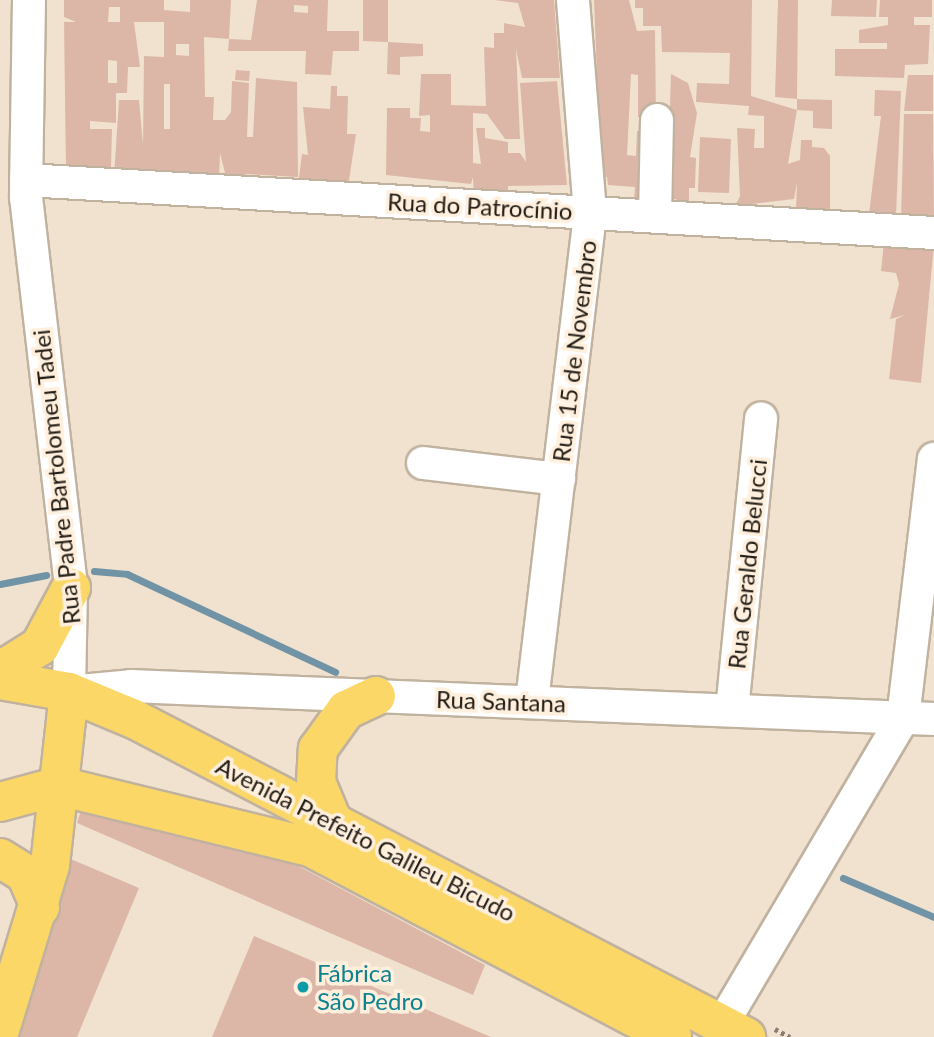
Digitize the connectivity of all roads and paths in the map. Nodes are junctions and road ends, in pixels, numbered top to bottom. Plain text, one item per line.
1 (29, 0) edge
2 (573, 0) edge
3 (14, 69) edge
4 (657, 120) dead end
5 (18, 191) edge
6 (590, 212) junction
7 (654, 216) junction
8 (934, 233) edge
9 (761, 418) dead end
10 (934, 459) edge
11 (423, 463) dead end
12 (559, 479) junction
13 (71, 589) junction
14 (0, 671) edge
15 (0, 680) edge
16 (69, 692) junction
17 (376, 696) junction
18 (532, 701) junction
19 (732, 710) junction
20 (919, 718) edge
21 (59, 786) junction
22 (0, 802) edge
23 (332, 820) junction
24 (0, 858) edge
25 (40, 906) junction
26 (0, 1030) edge
27 (728, 1033) edge
28 (671, 1037) edge

1 - 3 street, Rua Padre Bartolomeu Tadei
2 - 6 street, Rua 15 de Novembro
3 - 5 street, Rua Padre Bartolomeu Tadei
4 - 7 street
5 - 6 street, Rua do Patrocínio
5 - 13 street, Rua Padre Bartolomeu Tadei
6 - 7 street, Rua do Patrocínio
6 - 12 street, Rua 15 de Novembro
7 - 8 street, Rua do Patrocínio
9 - 19 street, Rua Geraldo Belucci
10 - 20 street
11 - 12 street
12 - 18 street, Rua 15 de Novembro
13 - 14 main road
13 - 16 street, Rua Padre Bartolomeu Tadei
15 - 16 main road, Avenida Prefeito Galileu Bicudo
16 - 17 street, Rua Santana
16 - 21 main road, Rua Padre Bartolomeu Tadei
16 - 23 main road, Avenida Prefeito Galileu Bicudo
17 - 18 street, Rua Santana
17 - 23 main road
18 - 19 street, Rua Santana
19 - 20 street, Rua Santana
20 - 27 street
21 - 22 main road, Avenida Prefeito Galileu Bicudo
21 - 25 main road, Rua Padre Bartolomeu Tadei
21 - 28 main road, Avenida Prefeito Galileu Bicudo
23 - 27 main road, Avenida Prefeito Galileu Bicudo
24 - 25 main road
25 - 26 main road, Rua Padre Bartolomeu Tadei

